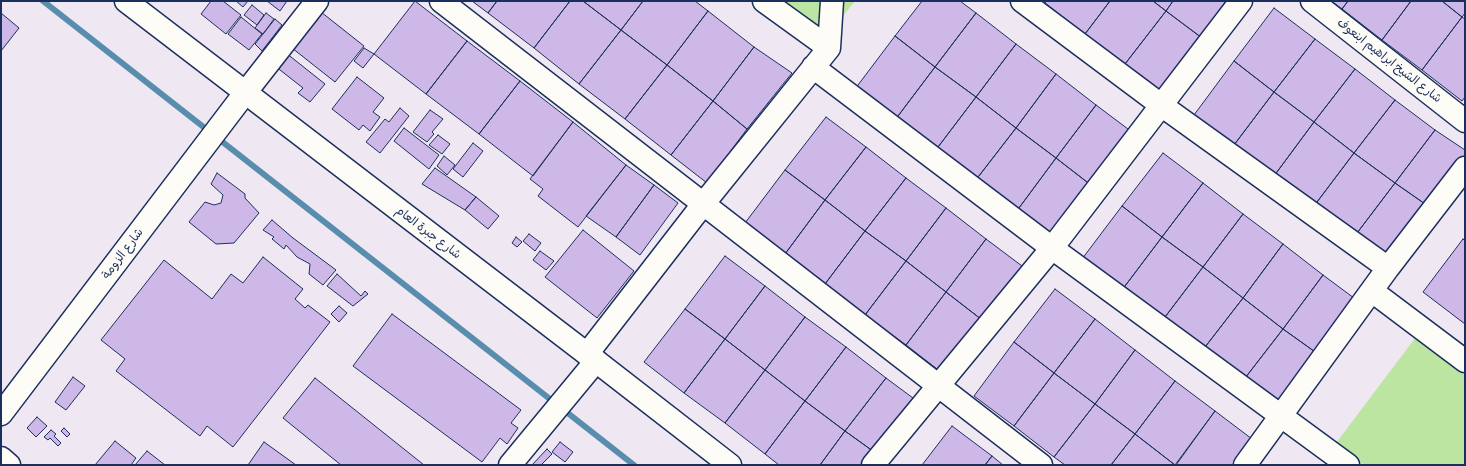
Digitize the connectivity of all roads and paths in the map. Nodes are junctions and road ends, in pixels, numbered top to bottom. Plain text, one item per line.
1 (126, 1) edge
2 (317, 1) edge
3 (441, 1) edge
4 (764, 1) edge
5 (832, 1) edge
6 (1022, 1) edge
7 (1241, 1) edge
8 (1312, 1) edge
9 (829, 48) junction
10 (813, 67) junction
11 (244, 93) junction
12 (1161, 105) junction
13 (1465, 121) edge
14 (1465, 168) edge
15 (704, 203) junction
16 (1052, 248) junction
17 (1388, 268) junction
18 (1372, 291) junction
19 (591, 357) junction
20 (1465, 361) edge
21 (938, 386) junction
22 (1, 414) edge
23 (1281, 416) junction
24 (1, 458) edge
25 (9, 465) edge
26 (510, 465) edge
27 (730, 465) edge
28 (873, 465) edge
29 (1041, 465) edge
30 (1244, 465) edge
31 (1348, 465) edge

1 - 11 street, شارع جبرة العام
2 - 11 street, شارع الزومة
3 - 15 street
4 - 9 street
5 - 9 street
6 - 12 street
7 - 12 street
8 - 13 street, شارع الشيخ ابراهيم ابنعوف
9 - 10 street
10 - 15 street
10 - 16 street
11 - 19 street, شارع جبرة العام
11 - 22 street, شارع الزومة
12 - 16 street
12 - 17 street
14 - 17 street
15 - 19 street
15 - 21 street
16 - 21 street
16 - 23 street
17 - 18 street
18 - 20 street
18 - 23 street
19 - 26 street
19 - 27 street, شارع جبرة العام
21 - 28 street
21 - 29 street
23 - 30 street
23 - 31 street
24 - 25 street

